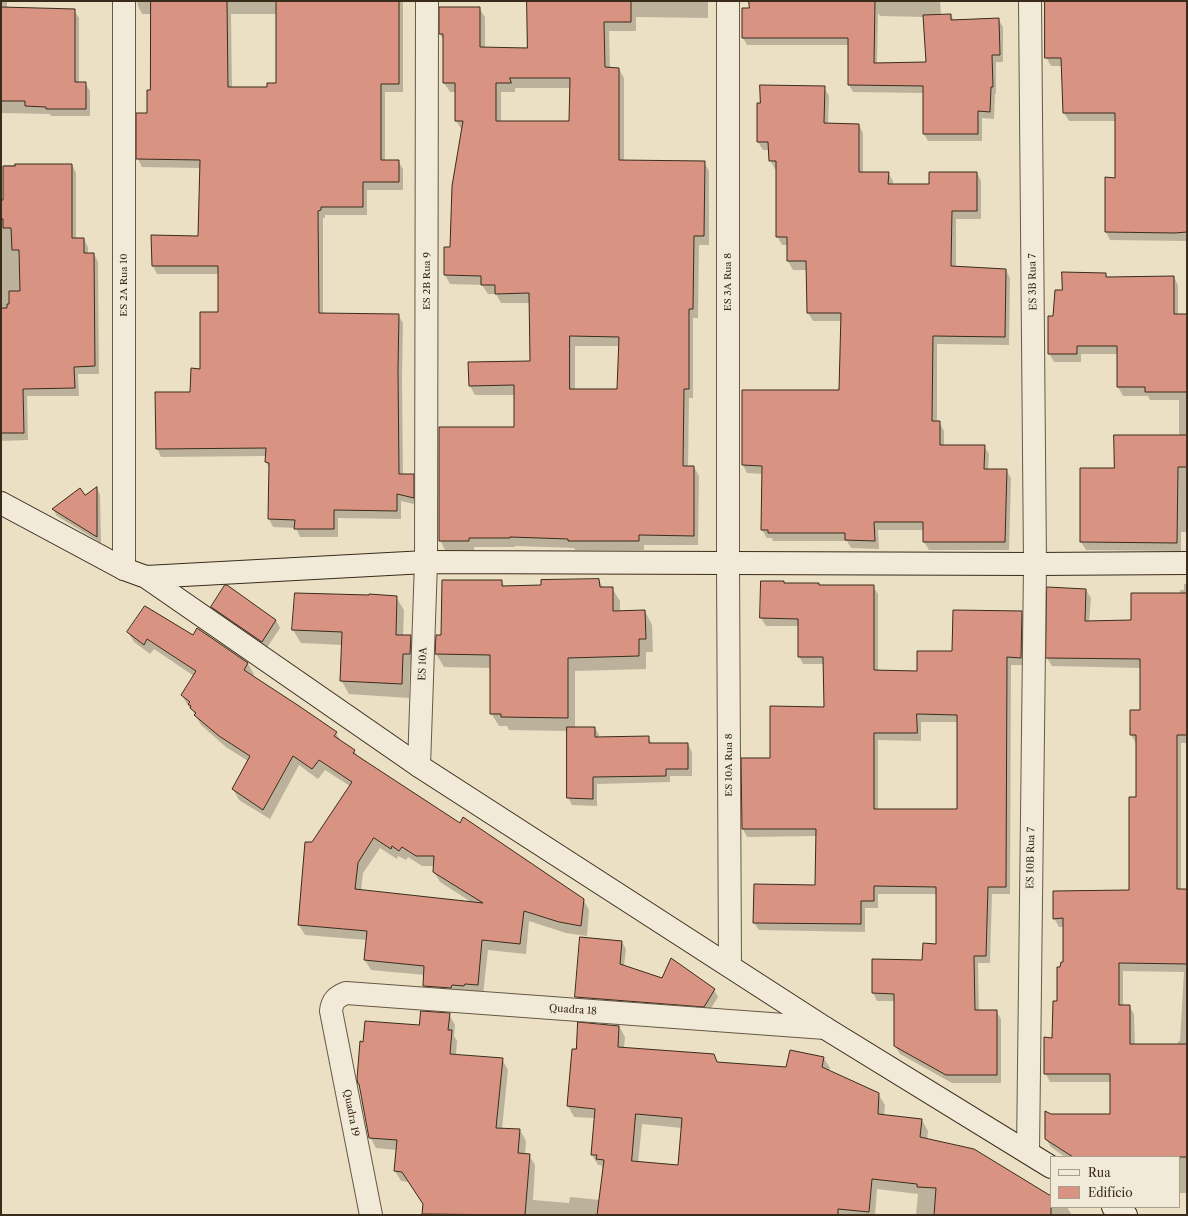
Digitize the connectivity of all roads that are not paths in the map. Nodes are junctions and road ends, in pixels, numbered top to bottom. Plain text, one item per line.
1 (124, 1) edge
2 (427, 1) edge
3 (728, 1) edge
4 (1030, 1) edge
5 (1, 503) edge
6 (426, 562) junction
7 (728, 563) junction
8 (1187, 563) edge
9 (1035, 564) junction
10 (124, 569) junction
11 (146, 577) junction
12 (419, 766) junction
13 (730, 966) junction
14 (331, 1011) joint
15 (825, 1028) junction
16 (1028, 1152) junction
17 (1050, 1166) edge
18 (1115, 1208) edge
19 (371, 1215) edge
20 (1126, 1215) edge

1 - 10 street, ES 2A Rua 10
2 - 6 street, ES 2B Rua 9
3 - 7 street, ES 3A Rua 8
4 - 9 street, ES 3B Rua 7
5 - 10 street
6 - 7 street
6 - 11 street
6 - 12 street, ES 10A
7 - 9 street
7 - 13 street, ES 10A Rua 8
8 - 9 street
9 - 16 street, ES 10B Rua 7
10 - 11 street
11 - 12 street
12 - 13 street
13 - 15 street
14 - 15 street, Quadra 18
14 - 19 street, Quadra 19
15 - 16 street
16 - 17 street
18 - 20 street

